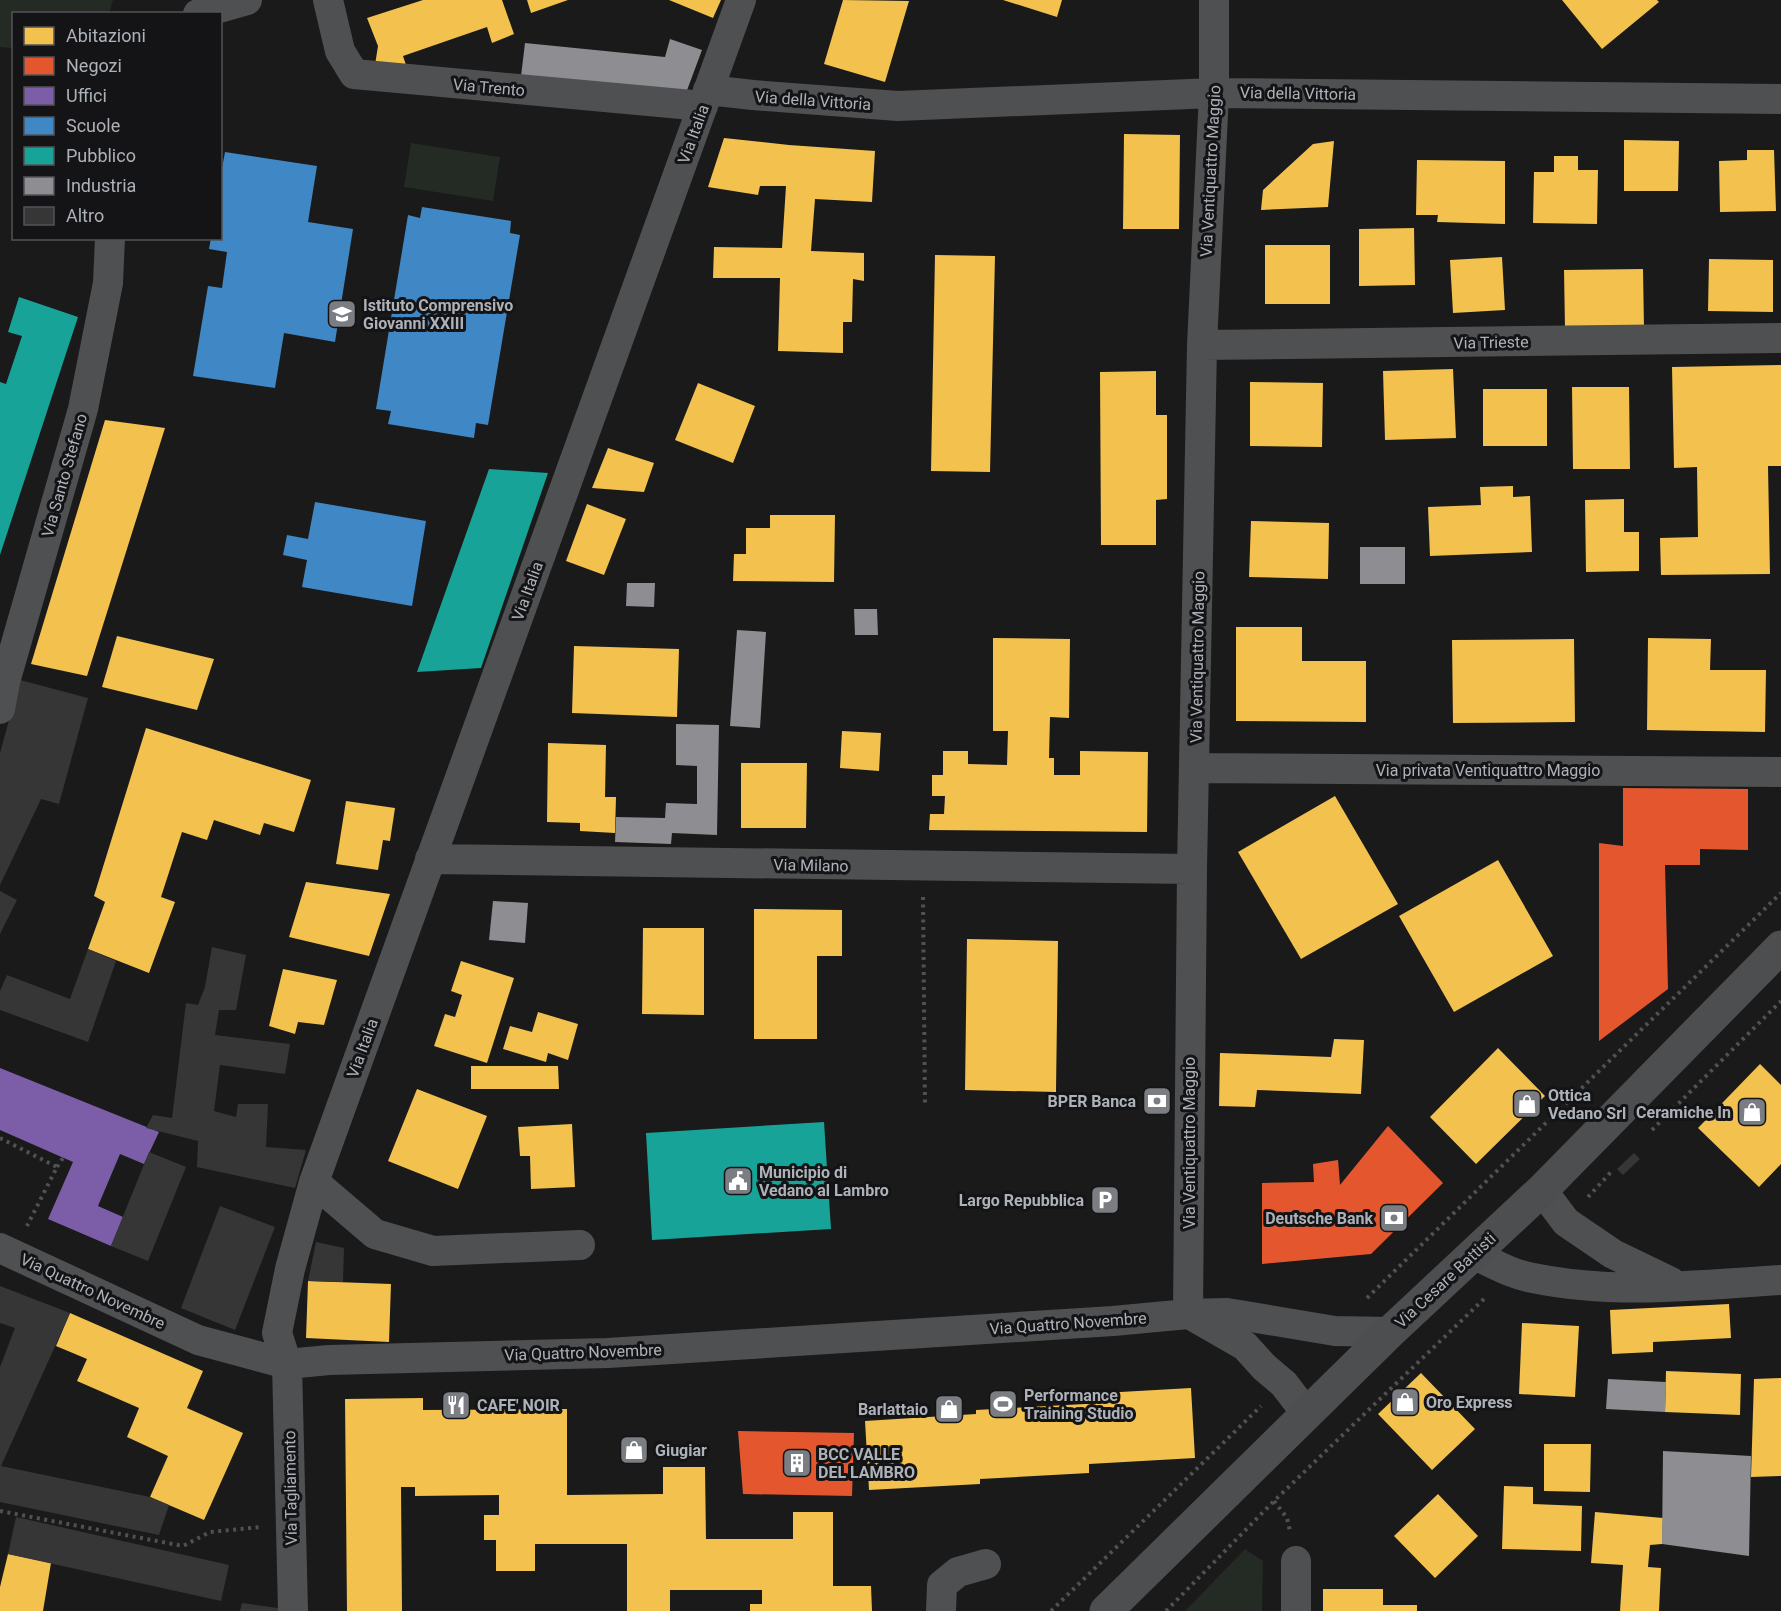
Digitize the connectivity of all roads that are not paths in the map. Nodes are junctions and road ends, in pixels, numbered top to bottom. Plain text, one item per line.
1 (247, 0) edge
2 (328, 0) edge
3 (741, 0) edge
4 (1214, 0) edge
5 (208, 11) edge
6 (1214, 93) junction
7 (706, 98) junction
8 (1781, 99) edge
9 (110, 240) edge
10 (1781, 339) edge
11 (1202, 345) junction
12 (0, 709) edge
13 (1195, 768) junction
14 (1781, 772) edge
15 (430, 859) junction
16 (1192, 869) junction
17 (1781, 947) edge
18 (314, 1182) junction
19 (1542, 1190) junction
20 (580, 1245) dead end
21 (6, 1251) edge
22 (1473, 1254) junction
23 (1781, 1280) edge
24 (1680, 1286) junction
25 (1188, 1314) junction
26 (1390, 1332) junction
27 (287, 1364) junction
28 (1306, 1414) junction
29 (1296, 1561) dead end
30 (986, 1564) dead end
31 (293, 1611) edge
32 (941, 1611) edge
33 (1106, 1611) edge
34 (1296, 1611) edge

1 - 5 street
2 - 7 street, Via Trento
3 - 7 street, Via Italia
4 - 6 street, Via Ventiquattro Maggio
6 - 7 street, Via della Vittoria
6 - 8 street, Via della Vittoria
6 - 11 street, Via Ventiquattro Maggio
7 - 15 street, Via Italia
9 - 12 street, Via Santo Stefano
10 - 11 street, Via Trieste
11 - 13 street, Via Ventiquattro Maggio
13 - 14 street, Via privata Ventiquattro Maggio
13 - 16 street, Via Ventiquattro Maggio
15 - 16 street, Via Milano
15 - 18 street, Via Italia
16 - 25 street, Via Ventiquattro Maggio
17 - 19 main road, Via Cesare Battisti
18 - 20 street
18 - 27 street, Via Italia
19 - 22 main road, Via Cesare Battisti
19 - 24 street
21 - 27 street, Via Quattro Novembre
22 - 24 street
22 - 26 main road, Via Cesare Battisti
23 - 24 street
25 - 26 street, Via Quattro Novembre
25 - 27 street, Via Quattro Novembre
25 - 28 street
26 - 28 main road, Via Cesare Battisti
27 - 31 street, Via Tagliamento
28 - 33 main road, Via Cesare Battisti
29 - 34 street
30 - 32 street

